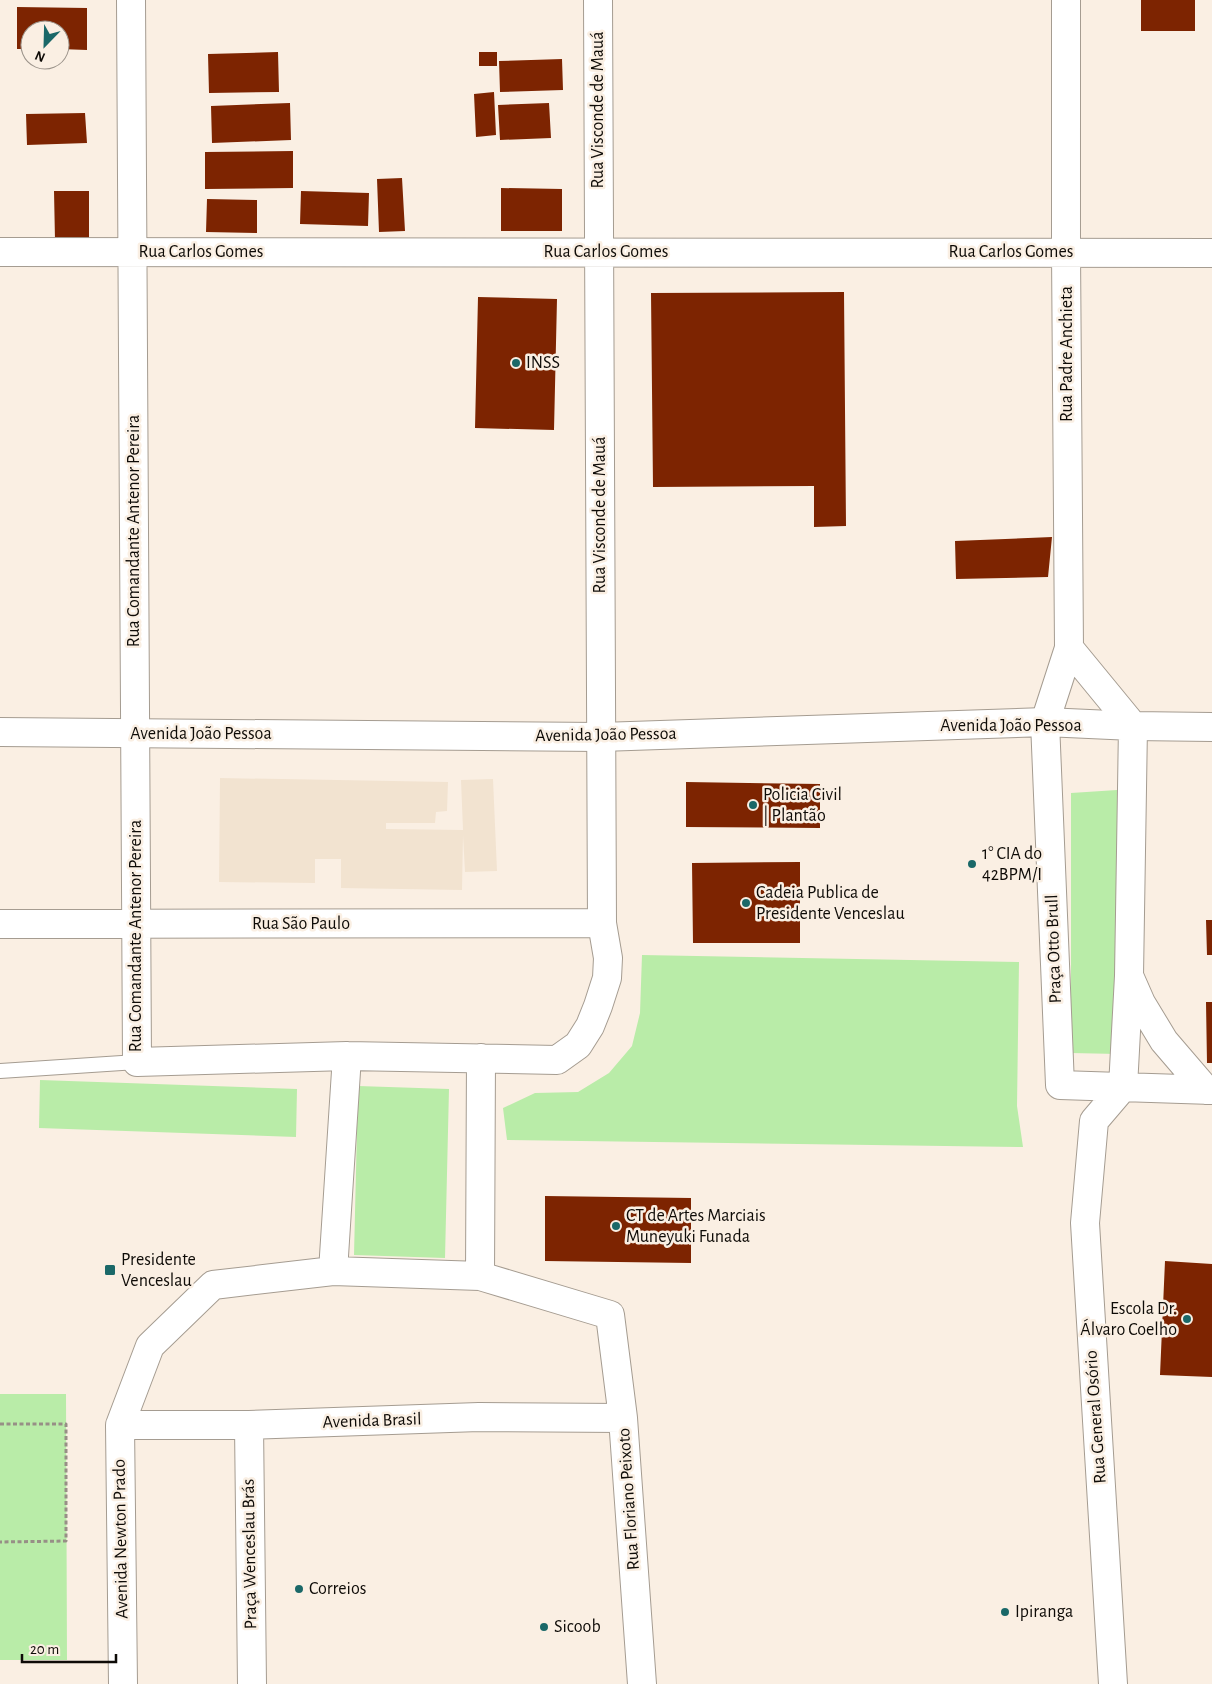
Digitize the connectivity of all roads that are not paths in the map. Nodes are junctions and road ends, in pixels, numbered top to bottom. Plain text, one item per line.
1 (130, 0) edge
2 (598, 0) edge
3 (1066, 0) edge
4 (0, 252) edge
5 (132, 252) junction
6 (598, 252) junction
7 (1066, 252) junction
8 (1212, 252) edge
9 (1069, 648) junction
10 (1045, 722) junction
11 (1133, 726) junction
12 (1212, 727) edge
13 (0, 732) edge
14 (135, 733) junction
15 (601, 737) junction
16 (602, 923) junction
17 (0, 924) edge
18 (136, 924) junction
19 (1129, 976) junction
20 (347, 1056) junction
21 (481, 1058) junction
22 (137, 1062) junction
23 (0, 1071) edge
24 (1060, 1085) junction
25 (1123, 1087) junction
26 (1209, 1090) edge
27 (1094, 1121) junction
28 (333, 1271) junction
29 (480, 1276) junction
30 (623, 1418) junction
31 (120, 1425) junction
32 (249, 1425) junction
33 (122, 1684) edge
34 (252, 1684) edge
35 (642, 1684) edge
36 (1113, 1684) edge

1 - 5 street, Rua Comandante Antenor Pereira
2 - 6 street, Rua Visconde de Mauá
3 - 7 street, Rua Padre Anchieta
4 - 5 street, Rua Carlos Gomes
5 - 6 street, Rua Carlos Gomes
5 - 14 street, Rua Comandante Antenor Pereira
6 - 7 street, Rua Carlos Gomes
6 - 15 street, Rua Visconde de Mauá
7 - 8 street, Rua Carlos Gomes
7 - 9 street, Rua Padre Anchieta
9 - 10 street, Rua Padre Anchieta
9 - 11 street
10 - 11 street, Avenida João Pessoa
10 - 15 street, Avenida João Pessoa
10 - 24 street, Praça Otto Brull
11 - 12 street, Avenida João Pessoa
11 - 19 street
13 - 14 street, Avenida João Pessoa
14 - 15 street, Avenida João Pessoa
14 - 18 street, Rua Comandante Antenor Pereira
15 - 16 street, Rua Visconde de Mauá
16 - 18 street, Rua São Paulo
16 - 21 street, Rua Visconde de Mauá
17 - 18 street, Rua São Paulo
18 - 22 street, Rua Comandante Antenor Pereira
19 - 25 street
19 - 26 street
20 - 21 street, Rua Visconde de Mauá
20 - 22 street, Rua Visconde de Mauá
20 - 28 street
21 - 29 street
22 - 23 lane
24 - 25 street
24 - 27 street
25 - 26 street
25 - 27 street
27 - 36 street, Rua General Osório
28 - 29 street
28 - 31 street
29 - 30 street, Rua Floriano Peixoto
30 - 32 street, Avenida Brasil
30 - 35 street, Rua Floriano Peixoto
31 - 32 street, Avenida Brasil
31 - 33 street, Avenida Newton Prado
32 - 34 street, Praça Wenceslau Brás

